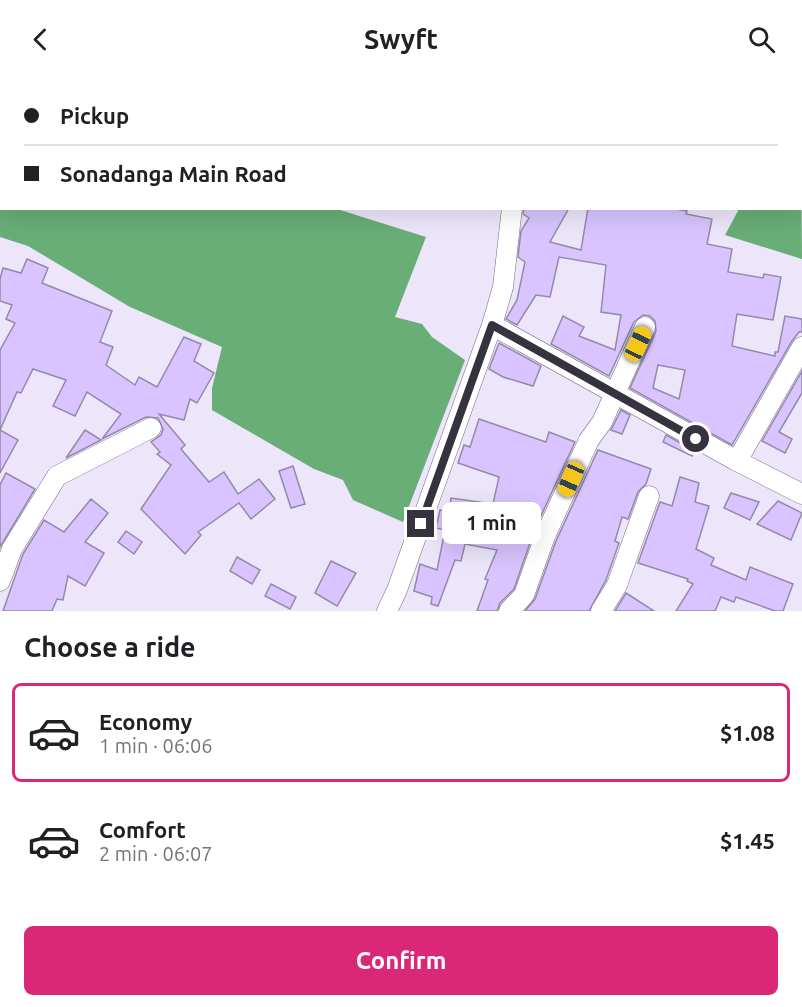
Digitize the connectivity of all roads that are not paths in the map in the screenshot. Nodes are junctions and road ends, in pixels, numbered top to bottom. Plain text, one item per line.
1 (512, 210) edge
2 (492, 325) junction
3 (645, 327) dead end
4 (802, 347) edge
5 (614, 393) junction
6 (150, 428) dead end
7 (737, 461) junction
8 (802, 494) edge
9 (649, 496) dead end
10 (0, 581) edge
11 (387, 611) edge
12 (509, 611) edge
13 (601, 611) edge

1 - 2 street
2 - 5 street
2 - 11 street
3 - 5 street
4 - 7 street
5 - 7 street
5 - 12 street
6 - 10 street
7 - 8 street
9 - 13 street

